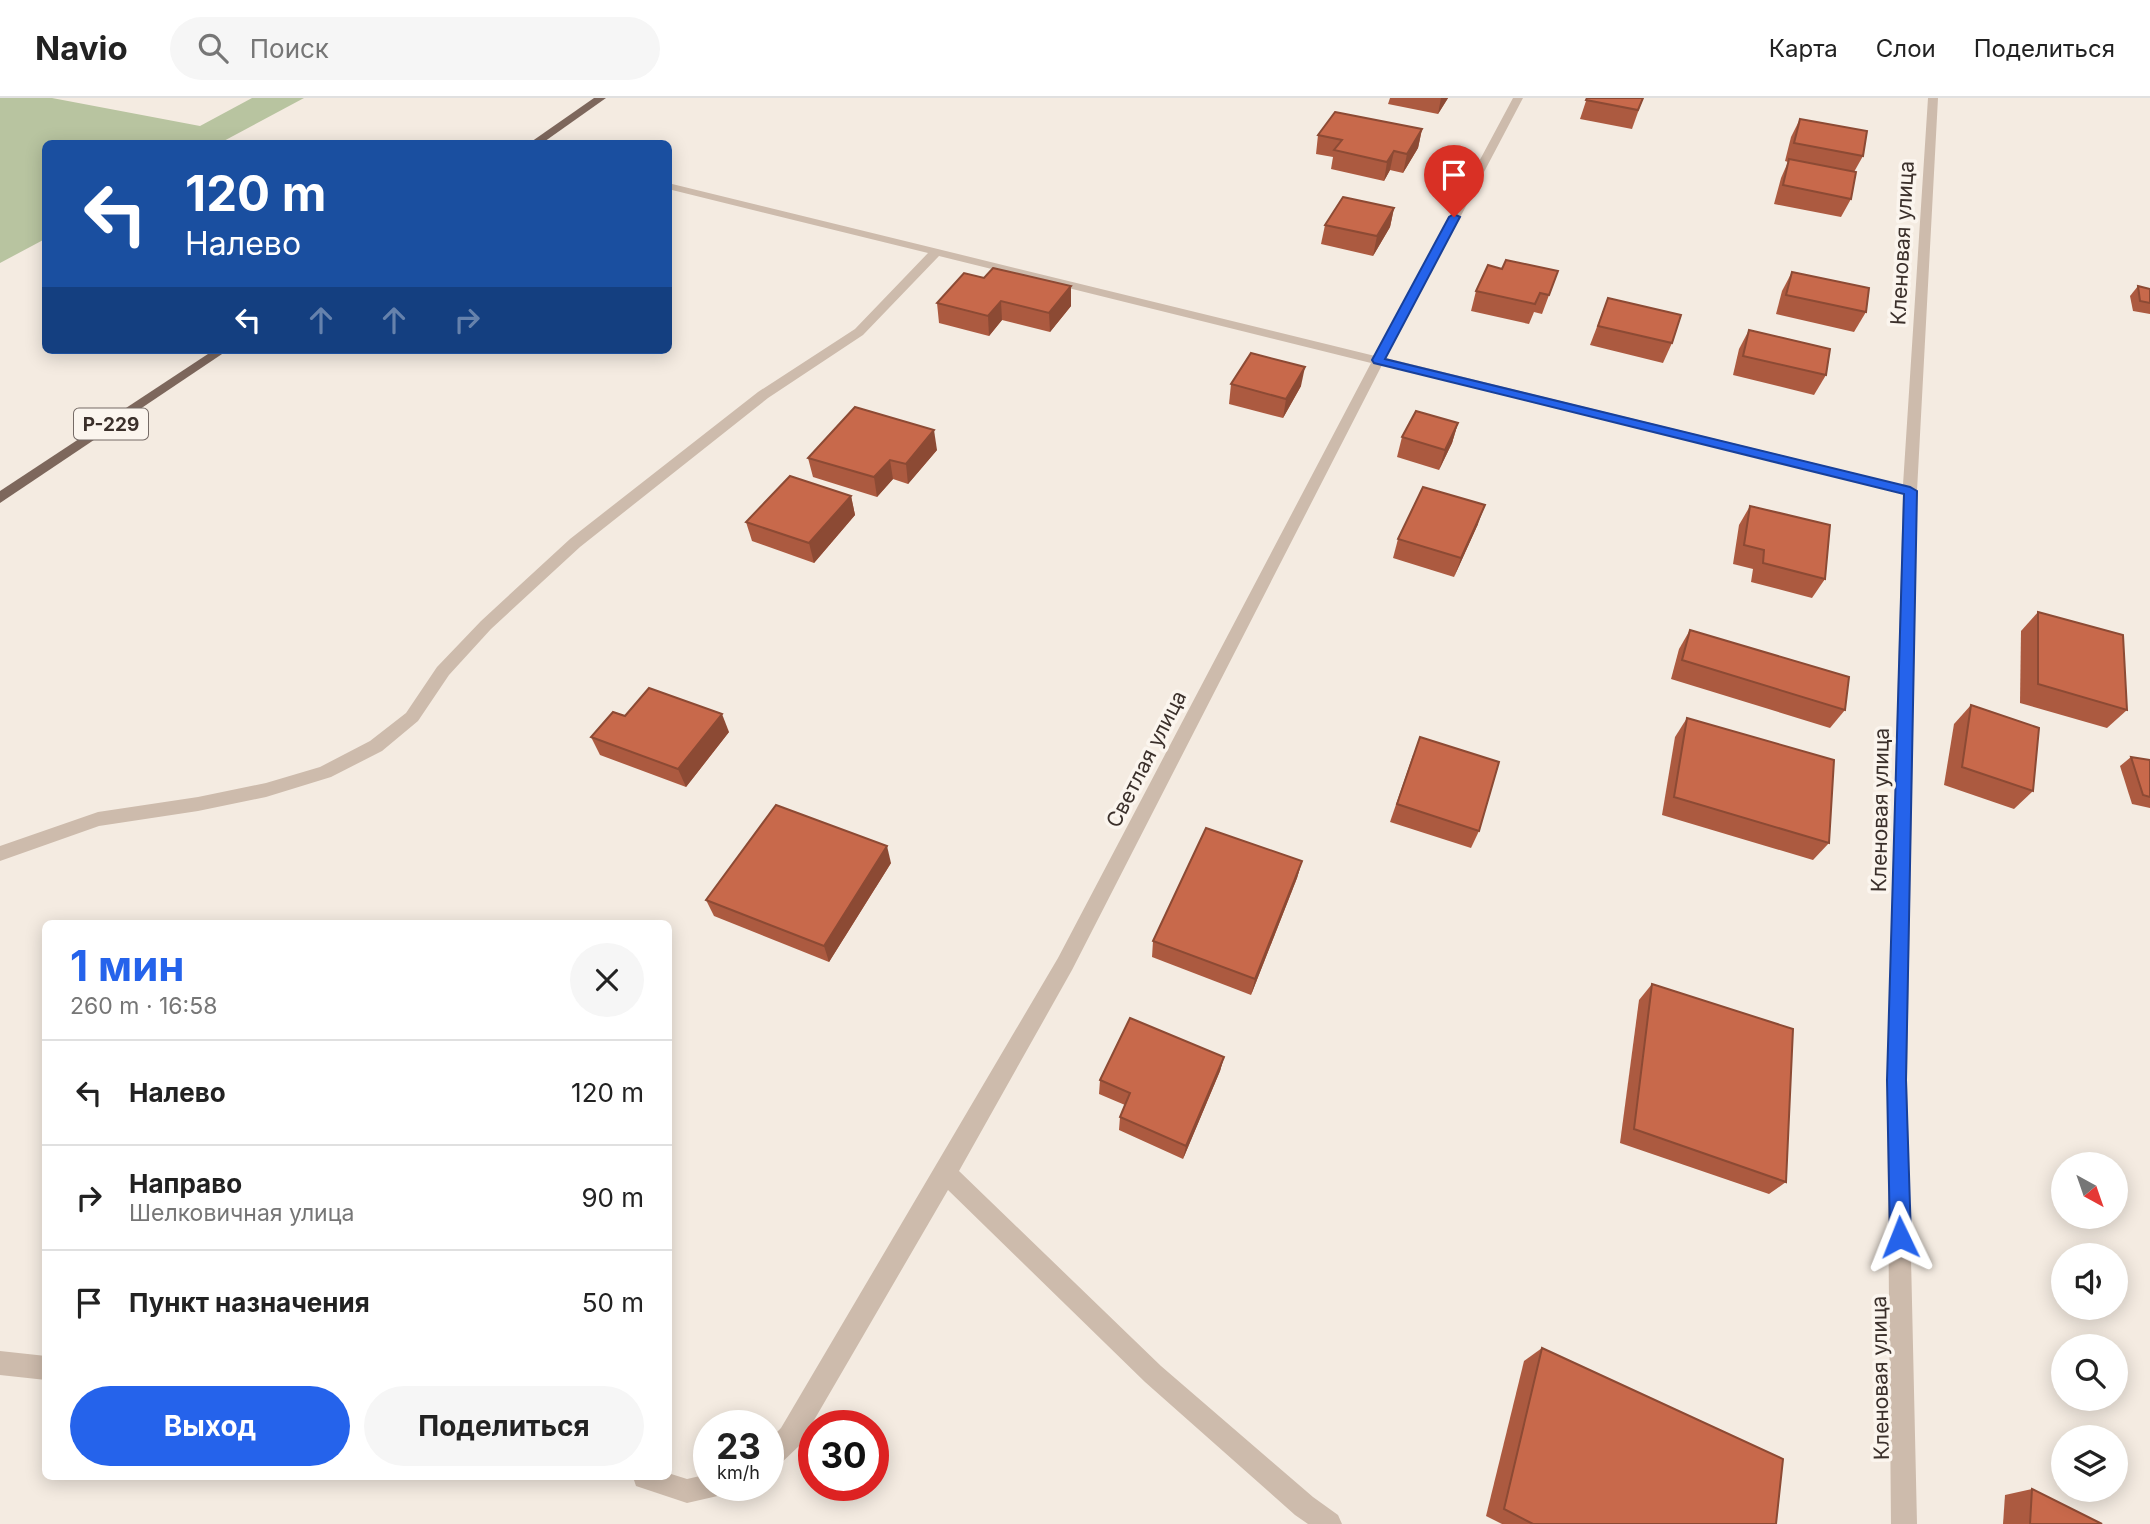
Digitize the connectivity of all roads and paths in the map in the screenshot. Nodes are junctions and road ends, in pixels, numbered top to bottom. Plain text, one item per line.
1 (601, 98) edge
2 (1518, 98) edge
3 (1933, 98) edge
4 (539, 140) edge
5 (672, 187) edge
6 (936, 252) junction
7 (216, 354) edge
8 (1378, 360) junction
9 (1910, 491) junction
10 (0, 498) edge
11 (0, 854) edge
12 (946, 1173) junction
13 (0, 1363) edge
14 (42, 1368) edge
15 (784, 1443) edge
16 (654, 1480) edge
17 (693, 1490) edge
18 (1329, 1524) edge
19 (1904, 1524) edge

1 - 4 main road
2 - 8 street, Светлая улица
3 - 9 street, Кленовая улица
5 - 6 street
6 - 8 street
6 - 11 street
7 - 10 main road, Р-229
8 - 9 street
8 - 12 street, Светлая улица
9 - 19 street, Кленовая улица
12 - 15 street, Светлая улица
12 - 18 street
13 - 14 street
16 - 17 street

